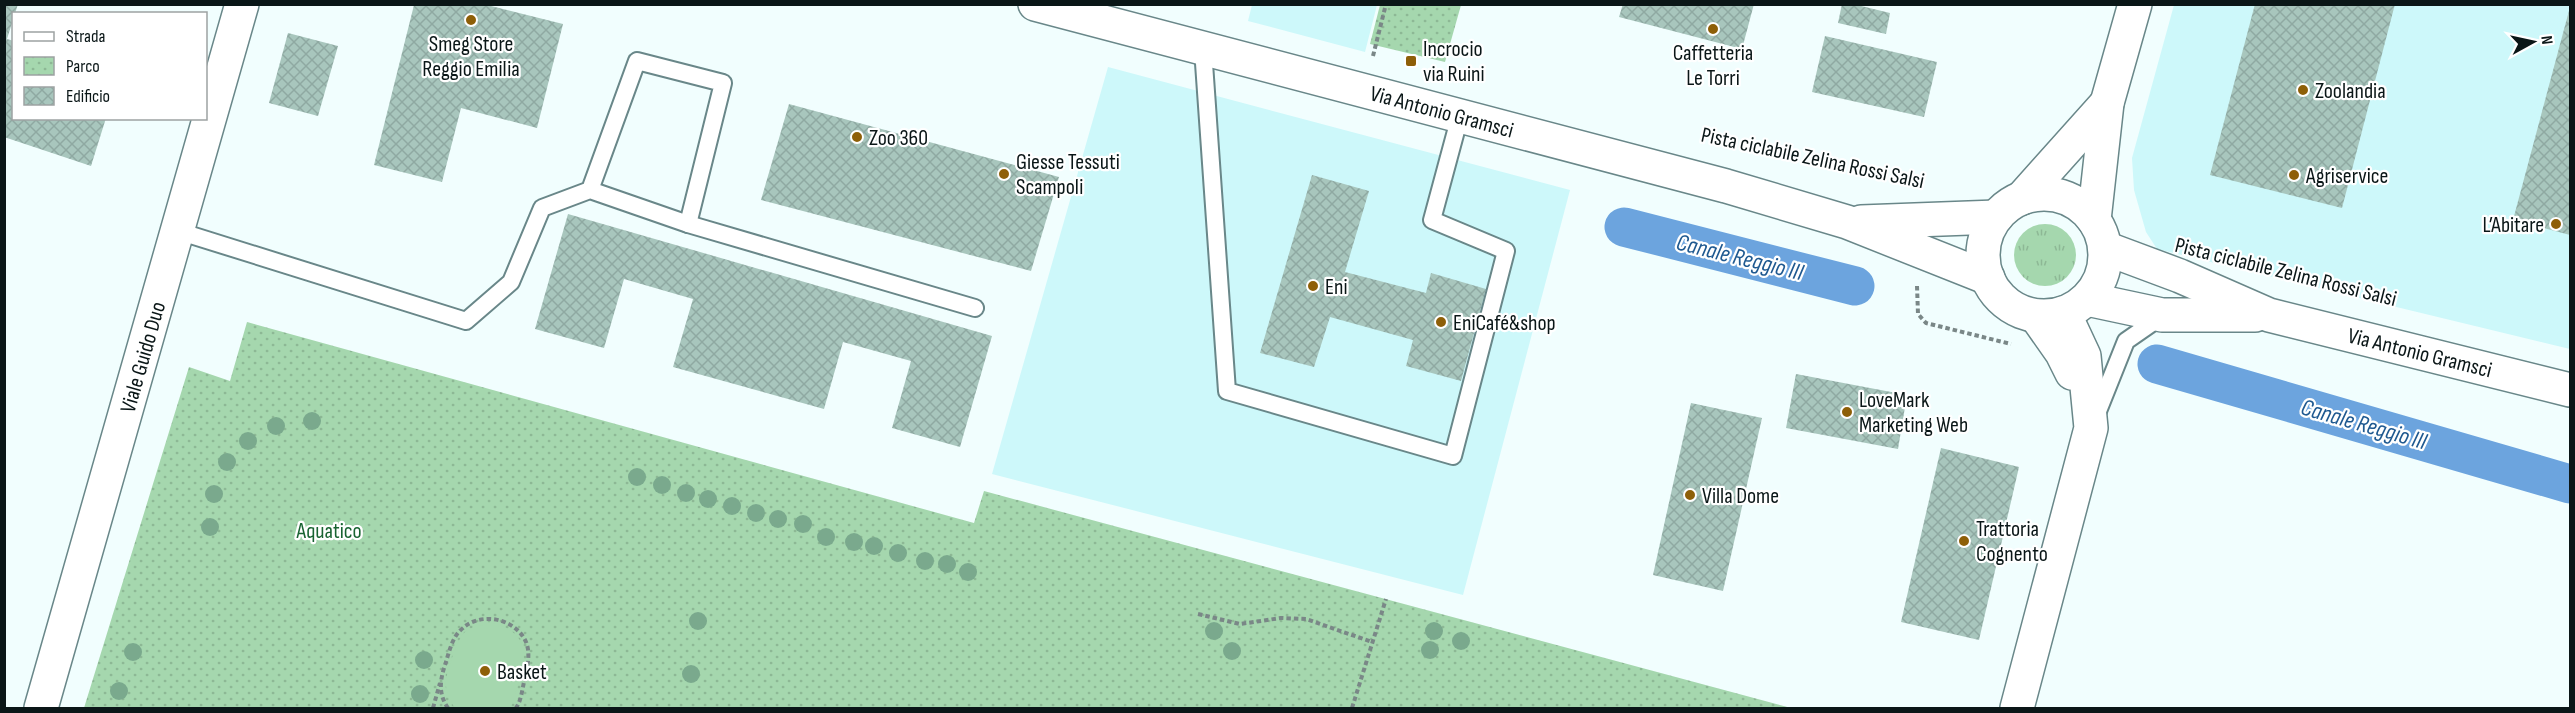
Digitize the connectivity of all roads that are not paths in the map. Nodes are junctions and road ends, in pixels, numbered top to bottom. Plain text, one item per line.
1 (242, 4) edge
2 (1035, 4) edge
3 (2135, 4) edge
4 (1203, 49) junction
5 (2107, 103) junction
6 (1460, 116) junction
7 (590, 190) junction
8 (2022, 198) junction
9 (1996, 217) junction
10 (1847, 222) junction
11 (688, 224) junction
12 (178, 231) junction
13 (2100, 234) junction
14 (1988, 278) junction
15 (975, 308) dead end
16 (2062, 309) junction
17 (2162, 315) junction
18 (2269, 315) junction
19 (2571, 390) edge
20 (2091, 428) junction
21 (41, 708) edge
22 (2017, 708) edge

1 - 12 street, Viale Guido Duo
2 - 4 street, Via Antonio Gramsci
3 - 5 street
4 - 6 street, Via Antonio Gramsci
4 - 6 lane
5 - 8 street
5 - 13 street
6 - 10 street, Via Antonio Gramsci
7 - 11 lane
7 - 11 lane
7 - 12 lane
8 - 9 street, Via Antonio Gramsci
8 - 13 street, Via Antonio Gramsci
9 - 10 street, Via Antonio Gramsci
9 - 14 street, Via Antonio Gramsci
10 - 14 street, Via Antonio Gramsci
11 - 15 lane
12 - 21 street, Viale Guido Duo
13 - 16 street
13 - 18 street, Via Antonio Gramsci
14 - 16 street, Via Antonio Gramsci
16 - 17 street, Via Antonio Gramsci
16 - 20 street
17 - 18 street, Via Antonio Gramsci
17 - 20 lane
18 - 19 street, Via Antonio Gramsci
20 - 22 street

